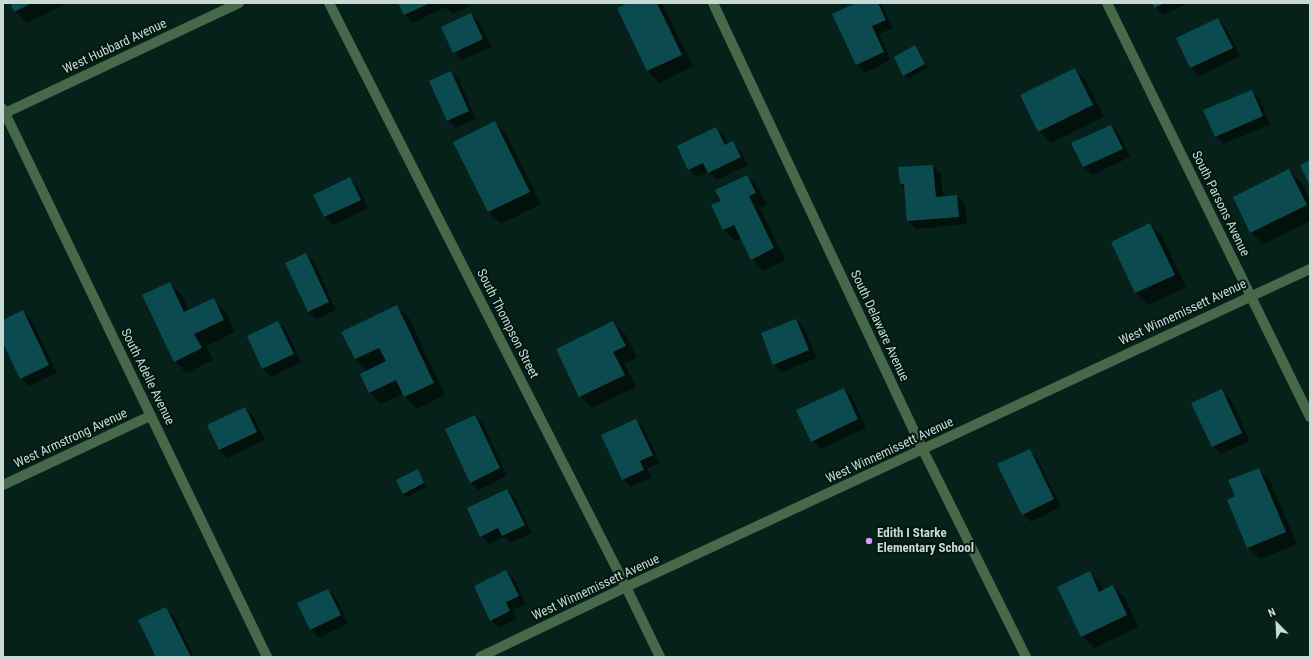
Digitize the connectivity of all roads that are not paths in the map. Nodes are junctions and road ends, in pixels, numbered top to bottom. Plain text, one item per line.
1 (239, 3) edge
2 (329, 3) edge
3 (713, 3) edge
4 (1107, 3) edge
5 (4, 112) edge
6 (1310, 269) edge
7 (1251, 295) junction
8 (150, 416) junction
9 (1310, 417) edge
10 (923, 450) junction
11 (3, 485) edge
12 (626, 587) junction
13 (267, 657) edge
14 (480, 657) edge
15 (660, 657) edge
16 (1026, 657) edge

1 - 5 street, West Hubbard Avenue
2 - 12 street, South Thompson Street
3 - 10 street, South Delaware Avenue
4 - 7 street, South Parsons Avenue
5 - 8 street, South Adelle Avenue
6 - 7 street, West Winnemissett Avenue
7 - 9 street, South Parsons Avenue
7 - 10 street, West Winnemissett Avenue
8 - 11 street, West Armstrong Avenue
8 - 13 street, South Adelle Avenue
10 - 12 street, West Winnemissett Avenue
10 - 16 street, South Delaware Avenue
12 - 14 street, West Winnemissett Avenue
12 - 15 street, South Thompson Street

